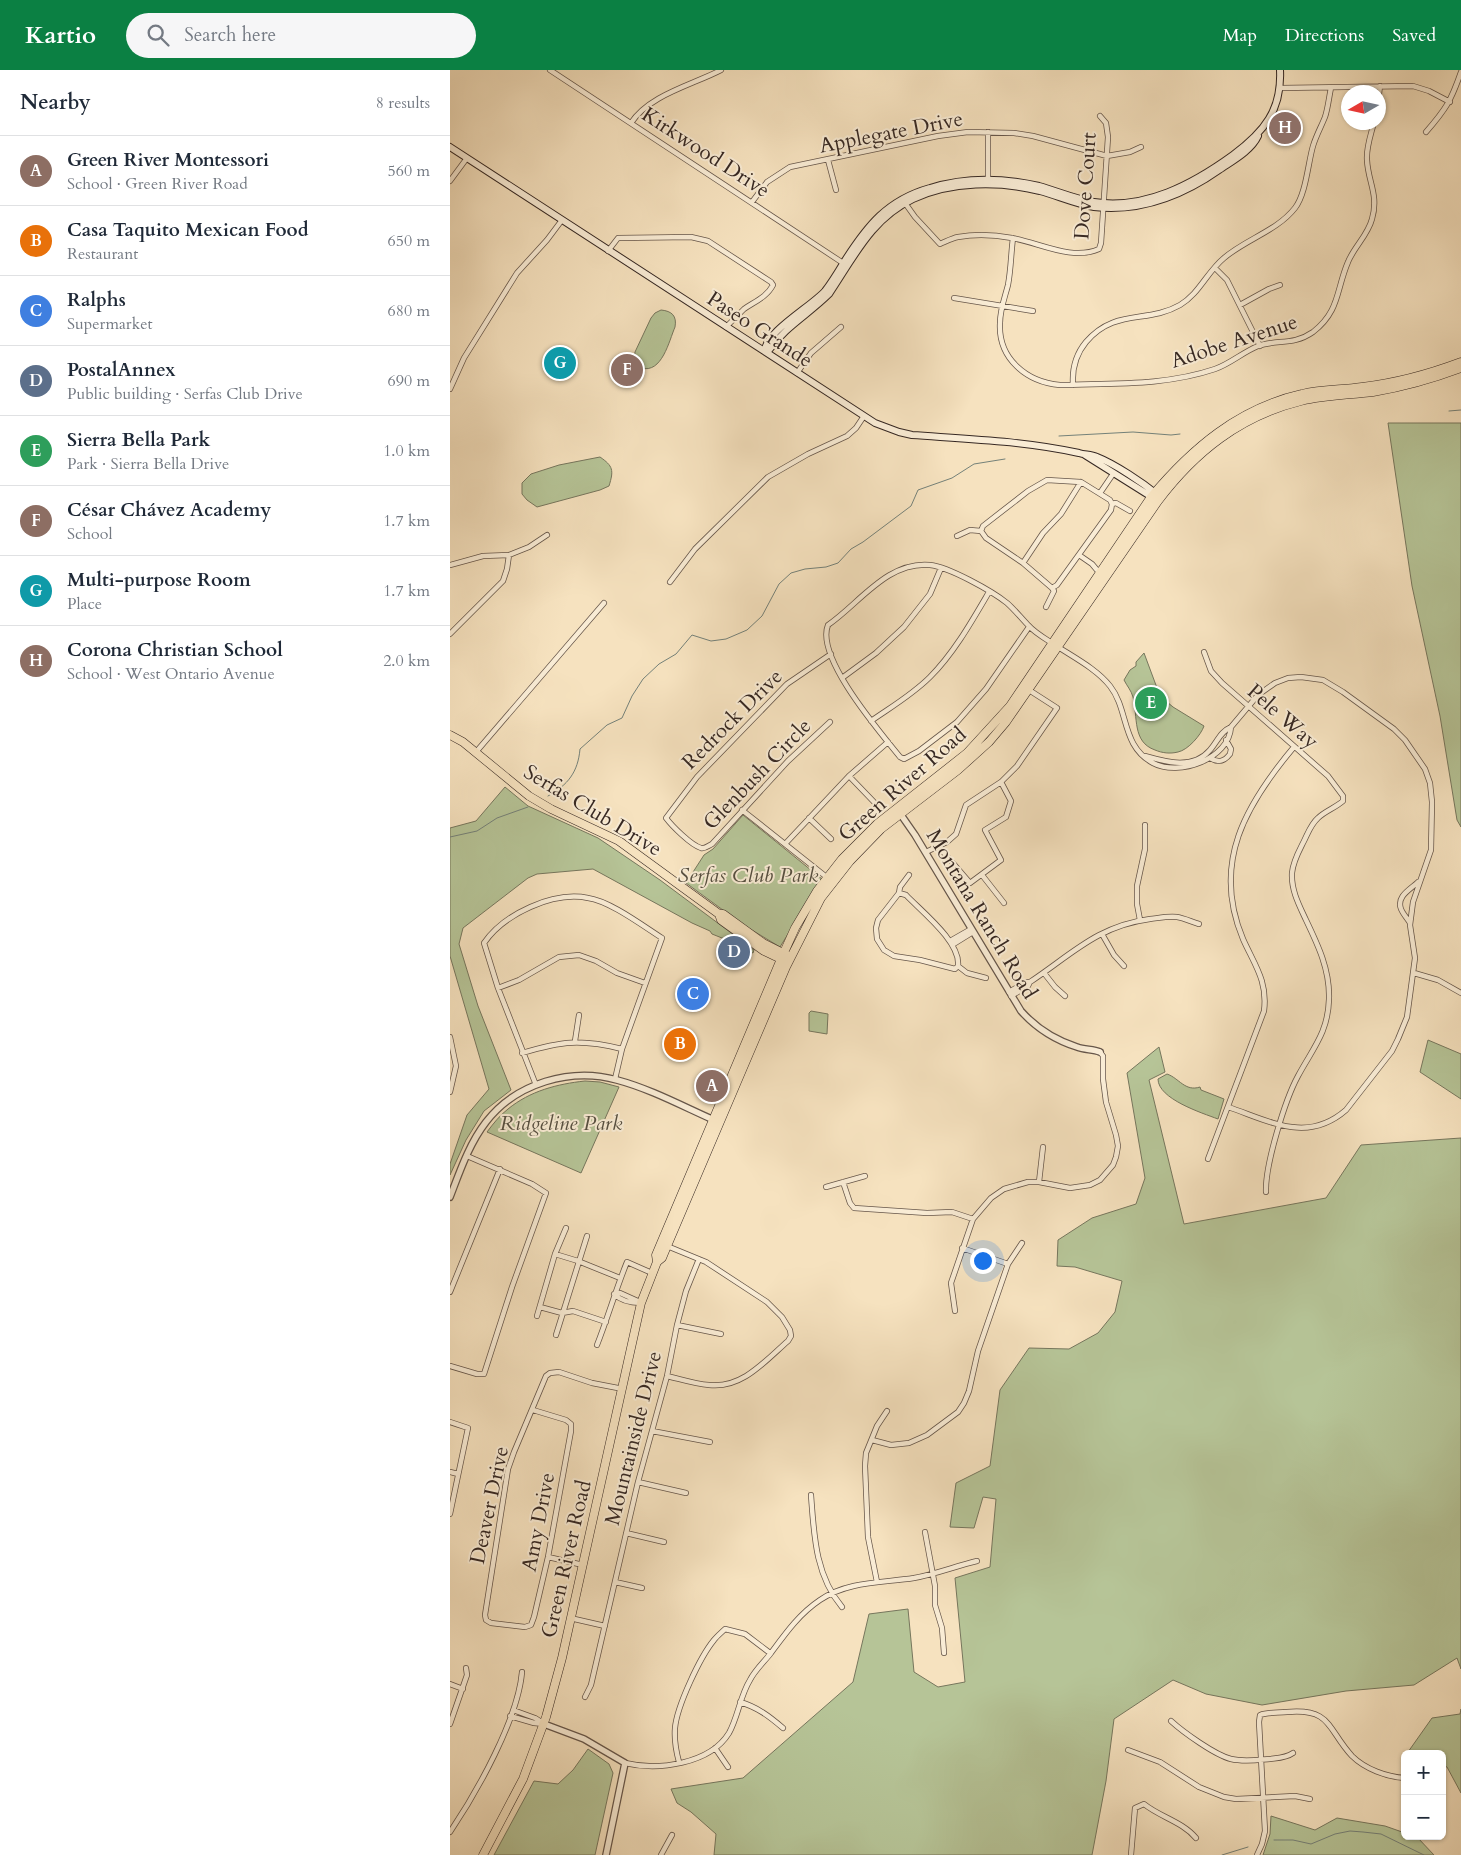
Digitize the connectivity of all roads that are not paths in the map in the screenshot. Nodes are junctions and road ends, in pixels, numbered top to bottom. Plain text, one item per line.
1 (550, 70) edge
2 (721, 70) edge
3 (1280, 70) edge
4 (1461, 72) edge
5 (1386, 86) edge
6 (1280, 88) junction
7 (1331, 88) junction
8 (1341, 88) edge
9 (1450, 102) junction
10 (1100, 116) dead end
11 (631, 123) junction
12 (1372, 130) edge
13 (988, 132) junction
14 (1426, 132) dead end
15 (450, 147) edge
16 (1141, 147) dead end
17 (1107, 156) junction
18 (467, 158) junction
19 (828, 160) junction
20 (450, 181) edge
21 (988, 182) junction
22 (836, 190) dead end
23 (904, 201) junction
24 (752, 202) junction
25 (1103, 205) junction
26 (562, 220) junction
27 (1013, 238) junction
28 (608, 251) junction
29 (846, 263) junction
30 (1216, 268) junction
31 (1280, 285) dead end
32 (954, 298) dead end
33 (1240, 305) junction
34 (1002, 306) junction
35 (1033, 311) dead end
36 (726, 327) junction
37 (840, 327) dead end
38 (1260, 346) junction
39 (765, 352) junction
40 (1461, 362) edge
41 (1461, 368) edge
42 (797, 373) junction
43 (1073, 385) junction
44 (450, 389) edge
45 (864, 416) junction
46 (1084, 454) junction
47 (1113, 474) junction
48 (1081, 482) junction
49 (1100, 493) junction
50 (1156, 497) junction
51 (1112, 504) junction
52 (1130, 511) dead end
53 (981, 531) junction
54 (547, 535) dead end
55 (957, 536) dead end
56 (509, 555) junction
57 (1079, 555) junction
58 (1023, 563) junction
59 (1092, 564) dead end
60 (450, 565) edge
61 (941, 568) junction
62 (1101, 571) junction
63 (670, 582) dead end
64 (1052, 588) junction
65 (989, 592) junction
66 (604, 603) dead end
67 (1046, 607) dead end
68 (1080, 616) junction
69 (1029, 627) junction
70 (450, 634) edge
71 (1055, 645) junction
72 (1204, 652) dead end
73 (831, 654) junction
74 (842, 678) junction
75 (1029, 690) junction
76 (1248, 707) junction
77 (871, 721) junction
78 (830, 722) dead end
79 (1231, 727) junction
80 (450, 734) edge
81 (1220, 738) junction
82 (1226, 740) junction
83 (888, 742) junction
84 (1294, 747) junction
85 (476, 752) junction
86 (1144, 755) junction
87 (1210, 758) junction
88 (849, 776) junction
89 (1001, 782) junction
90 (874, 802) dead end
91 (742, 810) junction
92 (899, 811) junction
93 (809, 818) junction
94 (1145, 825) dead end
95 (831, 839) dead end
96 (785, 844) junction
97 (938, 846) junction
98 (705, 848) joint
99 (926, 852) junction
100 (909, 875) dead end
101 (982, 875) junction
102 (830, 879) junction
103 (1419, 881) junction
104 (899, 892) junction
105 (1004, 903) dead end
106 (1140, 920) junction
107 (1199, 924) dead end
108 (1410, 925) junction
109 (972, 931) junction
110 (1102, 934) junction
111 (951, 943) junction
112 (786, 958) junction
113 (958, 966) junction
114 (1124, 966) dead end
115 (1044, 973) junction
116 (1414, 973) junction
117 (986, 978) dead end
118 (645, 983) junction
119 (498, 988) junction
120 (1461, 993) edge
121 (1010, 994) junction
122 (1066, 996) dead end
123 (580, 1015) dead end
124 (450, 1037) edge
125 (575, 1042) junction
126 (622, 1049) junction
127 (1100, 1052) joint
128 (522, 1053) junction
129 (615, 1079) junction
130 (536, 1084) junction
131 (450, 1092) edge
132 (1228, 1107) junction
133 (717, 1121) junction
134 (1280, 1125) junction
135 (1043, 1147) dead end
136 (467, 1156) junction
137 (1208, 1159) dead end
138 (500, 1169) junction
139 (865, 1176) dead end
140 (843, 1182) junction
141 (1039, 1182) junction
142 (691, 1183) junction
143 (826, 1187) dead end
144 (1266, 1192) dead end
145 (450, 1197) edge
146 (972, 1219) junction
147 (566, 1228) dead end
148 (665, 1234) junction
149 (586, 1236) dead end
150 (1022, 1243) dead end
151 (667, 1246) junction
152 (962, 1248) junction
153 (555, 1254) junction
154 (699, 1259) junction
155 (578, 1261) junction
156 (657, 1262) junction
157 (1008, 1264) junction
158 (652, 1273) junction
159 (620, 1278) junction
160 (450, 1292) edge
161 (614, 1294) junction
162 (642, 1303) junction
163 (540, 1307) junction
164 (955, 1311) dead end
165 (562, 1313) junction
166 (537, 1316) dead end
167 (606, 1322) junction
168 (677, 1325) junction
169 (721, 1334) dead end
170 (556, 1335) dead end
171 (597, 1345) dead end
172 (450, 1366) edge
173 (666, 1376) junction
174 (622, 1389) junction
175 (533, 1410) junction
176 (887, 1411) dead end
177 (450, 1422) edge
178 (652, 1431) junction
179 (872, 1440) junction
180 (710, 1442) dead end
181 (450, 1472) edge
182 (458, 1474) junction
183 (638, 1482) junction
184 (686, 1493) dead end
185 (811, 1495) dead end
186 (450, 1514) edge
187 (925, 1532) dead end
188 (626, 1533) junction
189 (664, 1542) dead end
190 (548, 1557) junction
191 (977, 1561) dead end
192 (582, 1565) junction
193 (932, 1574) junction
194 (615, 1582) junction
195 (876, 1582) junction
196 (642, 1588) dead end
197 (832, 1593) junction
198 (842, 1607) dead end
199 (570, 1618) junction
200 (531, 1626) joint
201 (605, 1626) junction
202 (770, 1653) junction
203 (944, 1653) dead end
204 (466, 1668) dead end
205 (522, 1672) dead end
206 (450, 1684) edge
207 (463, 1689) junction
208 (585, 1697) dead end
209 (740, 1702) junction
210 (513, 1710) junction
211 (510, 1716) junction
212 (1171, 1721) dead end
213 (450, 1724) edge
214 (544, 1724) junction
215 (783, 1728) dead end
216 (715, 1748) junction
217 (1128, 1750) dead end
218 (1293, 1753) dead end
219 (1262, 1760) junction
220 (679, 1762) junction
221 (625, 1763) junction
222 (728, 1767) dead end
223 (1401, 1778) edge
224 (1264, 1798) junction
225 (1310, 1799) dead end
226 (450, 1832) edge
227 (672, 1835) dead end
228 (1196, 1838) dead end
229 (483, 1855) edge
230 (606, 1855) edge
231 (661, 1855) edge
232 (1131, 1855) edge
233 (1257, 1855) edge

1 - 11 street, Kirkwood Drive
2 - 11 street
3 - 6 main road
4 - 9 street
5 - 9 street
6 - 7 street
6 - 25 main road
7 - 8 street
7 - 30 street
9 - 14 street
10 - 17 street, Dove Court
11 - 24 street, Kirkwood Drive
12 - 38 street, Adobe Avenue
13 - 17 street, Applegate Drive
13 - 19 street, Applegate Drive
13 - 21 street
15 - 18 main road, Paseo Grande
16 - 17 street
17 - 25 street, Dove Court
18 - 20 street
18 - 26 main road, Paseo Grande
19 - 22 street
19 - 24 street, Applegate Drive
21 - 23 main road
21 - 25 main road
23 - 27 street, Dove Court
23 - 29 main road
24 - 29 street, Kirkwood Drive
25 - 27 street, Dove Court
26 - 28 main road, Paseo Grande
26 - 44 street
27 - 34 street, Adobe Avenue
28 - 36 main road, Paseo Grande
28 - 36 street
29 - 39 main road
30 - 33 street
30 - 43 street
31 - 33 street
32 - 34 street
33 - 38 street
34 - 35 street
34 - 43 street, Adobe Avenue
36 - 39 main road, Paseo Grande
37 - 42 street
38 - 43 street, Adobe Avenue
39 - 42 main road, Paseo Grande
40 - 50 main road
41 - 50 main road
42 - 45 main road, Paseo Grande
45 - 46 main road, Paseo Grande
45 - 63 street
46 - 47 main road, Paseo Grande
46 - 50 main road, Paseo Grande
47 - 49 street
47 - 50 main road, Paseo Grande
48 - 49 street
48 - 53 street
48 - 58 street
49 - 51 street
50 - 62 main road, Green River Road
50 - 68 main road, Green River Road
51 - 52 street
51 - 57 street
53 - 55 street
53 - 58 street
54 - 56 street
56 - 60 street
56 - 70 street
57 - 59 street
57 - 64 street
58 - 64 street
61 - 65 street
61 - 73 street
61 - 74 street
62 - 68 main road
62 - 71 main road, Green River Road
64 - 67 street
65 - 69 street
65 - 77 street
66 - 85 street
68 - 71 main road, Green River Road
69 - 71 street
69 - 83 street
71 - 75 main road, Green River Road
71 - 86 street
71 - 92 main road, Green River Road
72 - 76 street, Pele Way
73 - 74 street
73 - 98 street, Redrock Drive
74 - 77 street
75 - 89 street
75 - 92 main road, Green River Road
76 - 79 street
76 - 84 street, Pele Way
76 - 103 street
77 - 83 street
78 - 91 street, Glenbush Circle
79 - 81 street
79 - 82 street
80 - 85 main road, Serfas Club Drive
81 - 82 street
81 - 86 street
82 - 87 street
82 - 87 street
83 - 88 street
84 - 132 street
84 - 134 street, Pele Way
85 - 112 main road, Serfas Club Drive
86 - 87 street
88 - 90 street
88 - 93 street
89 - 97 street
89 - 101 street
91 - 96 street
91 - 98 street, Glenbush Circle
92 - 99 street, Montana Ranch Road
92 - 102 main road, Green River Road
93 - 95 street
93 - 96 street
94 - 106 street
96 - 102 street
97 - 99 street
97 - 101 street
99 - 109 street, Montana Ranch Road
100 - 104 street
101 - 105 street
102 - 112 main road, Green River Road
103 - 108 street
103 - 108 street
104 - 111 street
104 - 113 street
106 - 107 street
106 - 110 street
108 - 116 street
109 - 111 street
109 - 121 street, Montana Ranch Road
110 - 114 street
110 - 115 street
111 - 113 street
112 - 133 main road, Green River Road
113 - 117 street
115 - 121 street
115 - 122 street
116 - 120 street
116 - 134 street
118 - 119 street
118 - 119 street
118 - 126 street
119 - 128 street
121 - 127 street, Montana Ranch Road
123 - 125 street
124 - 131 street
125 - 126 street
125 - 128 street
126 - 129 street
127 - 141 street
128 - 130 street
129 - 130 street
129 - 133 street
130 - 136 street
132 - 134 street
132 - 137 street
133 - 142 main road, Green River Road
134 - 144 street
135 - 141 street
136 - 138 street
136 - 145 street
138 - 160 street
138 - 172 street
139 - 140 street
140 - 143 street
140 - 146 street
141 - 146 street
142 - 148 main road, Green River Road
142 - 151 main road, Green River Road
146 - 152 street
147 - 153 street
148 - 151 main road
148 - 156 main road, Green River Road
149 - 155 street
150 - 157 street
151 - 154 street
151 - 156 main road, Green River Road
152 - 157 street
152 - 164 street
153 - 155 street
153 - 163 street
154 - 168 street, Mountainside Drive
154 - 173 street
155 - 159 street
155 - 165 street
156 - 158 main road, Green River Road
157 - 179 street
158 - 159 street
158 - 162 main road, Green River Road
159 - 161 street
161 - 162 street
161 - 167 street
162 - 174 main road, Green River Road
163 - 165 street
163 - 166 street
165 - 167 street
165 - 170 street
167 - 171 street
168 - 169 street
168 - 173 street, Mountainside Drive
173 - 178 street, Mountainside Drive
174 - 175 street, Deaver Drive
174 - 192 main road, Green River Road
175 - 190 street, Amy Drive
175 - 200 street, Deaver Drive
176 - 179 street
177 - 182 street
178 - 180 street
178 - 183 street, Mountainside Drive
179 - 195 street
181 - 182 street
182 - 186 street
183 - 184 street
183 - 188 street, Mountainside Drive
185 - 197 street
187 - 193 street
188 - 189 street
188 - 194 street, Mountainside Drive
190 - 192 street
190 - 200 street, Amy Drive
191 - 193 street
192 - 199 main road, Green River Road
193 - 195 street
193 - 203 street
194 - 196 street
194 - 201 street, Mountainside Drive
195 - 197 street
197 - 198 street
197 - 202 street
199 - 201 street
199 - 214 main road, Green River Road
201 - 208 street, Mountainside Drive
202 - 209 street
202 - 220 street
204 - 207 street
205 - 210 street
206 - 207 street
207 - 213 street
209 - 215 street
209 - 216 street
210 - 211 street
210 - 214 street
211 - 214 street
211 - 226 street
212 - 219 street
214 - 221 street
214 - 229 main road, Green River Road
216 - 220 street
216 - 222 street
217 - 224 street
218 - 219 street
219 - 223 street
219 - 224 street
220 - 221 street
221 - 230 street
224 - 225 street
224 - 233 street
227 - 231 street
228 - 232 street

